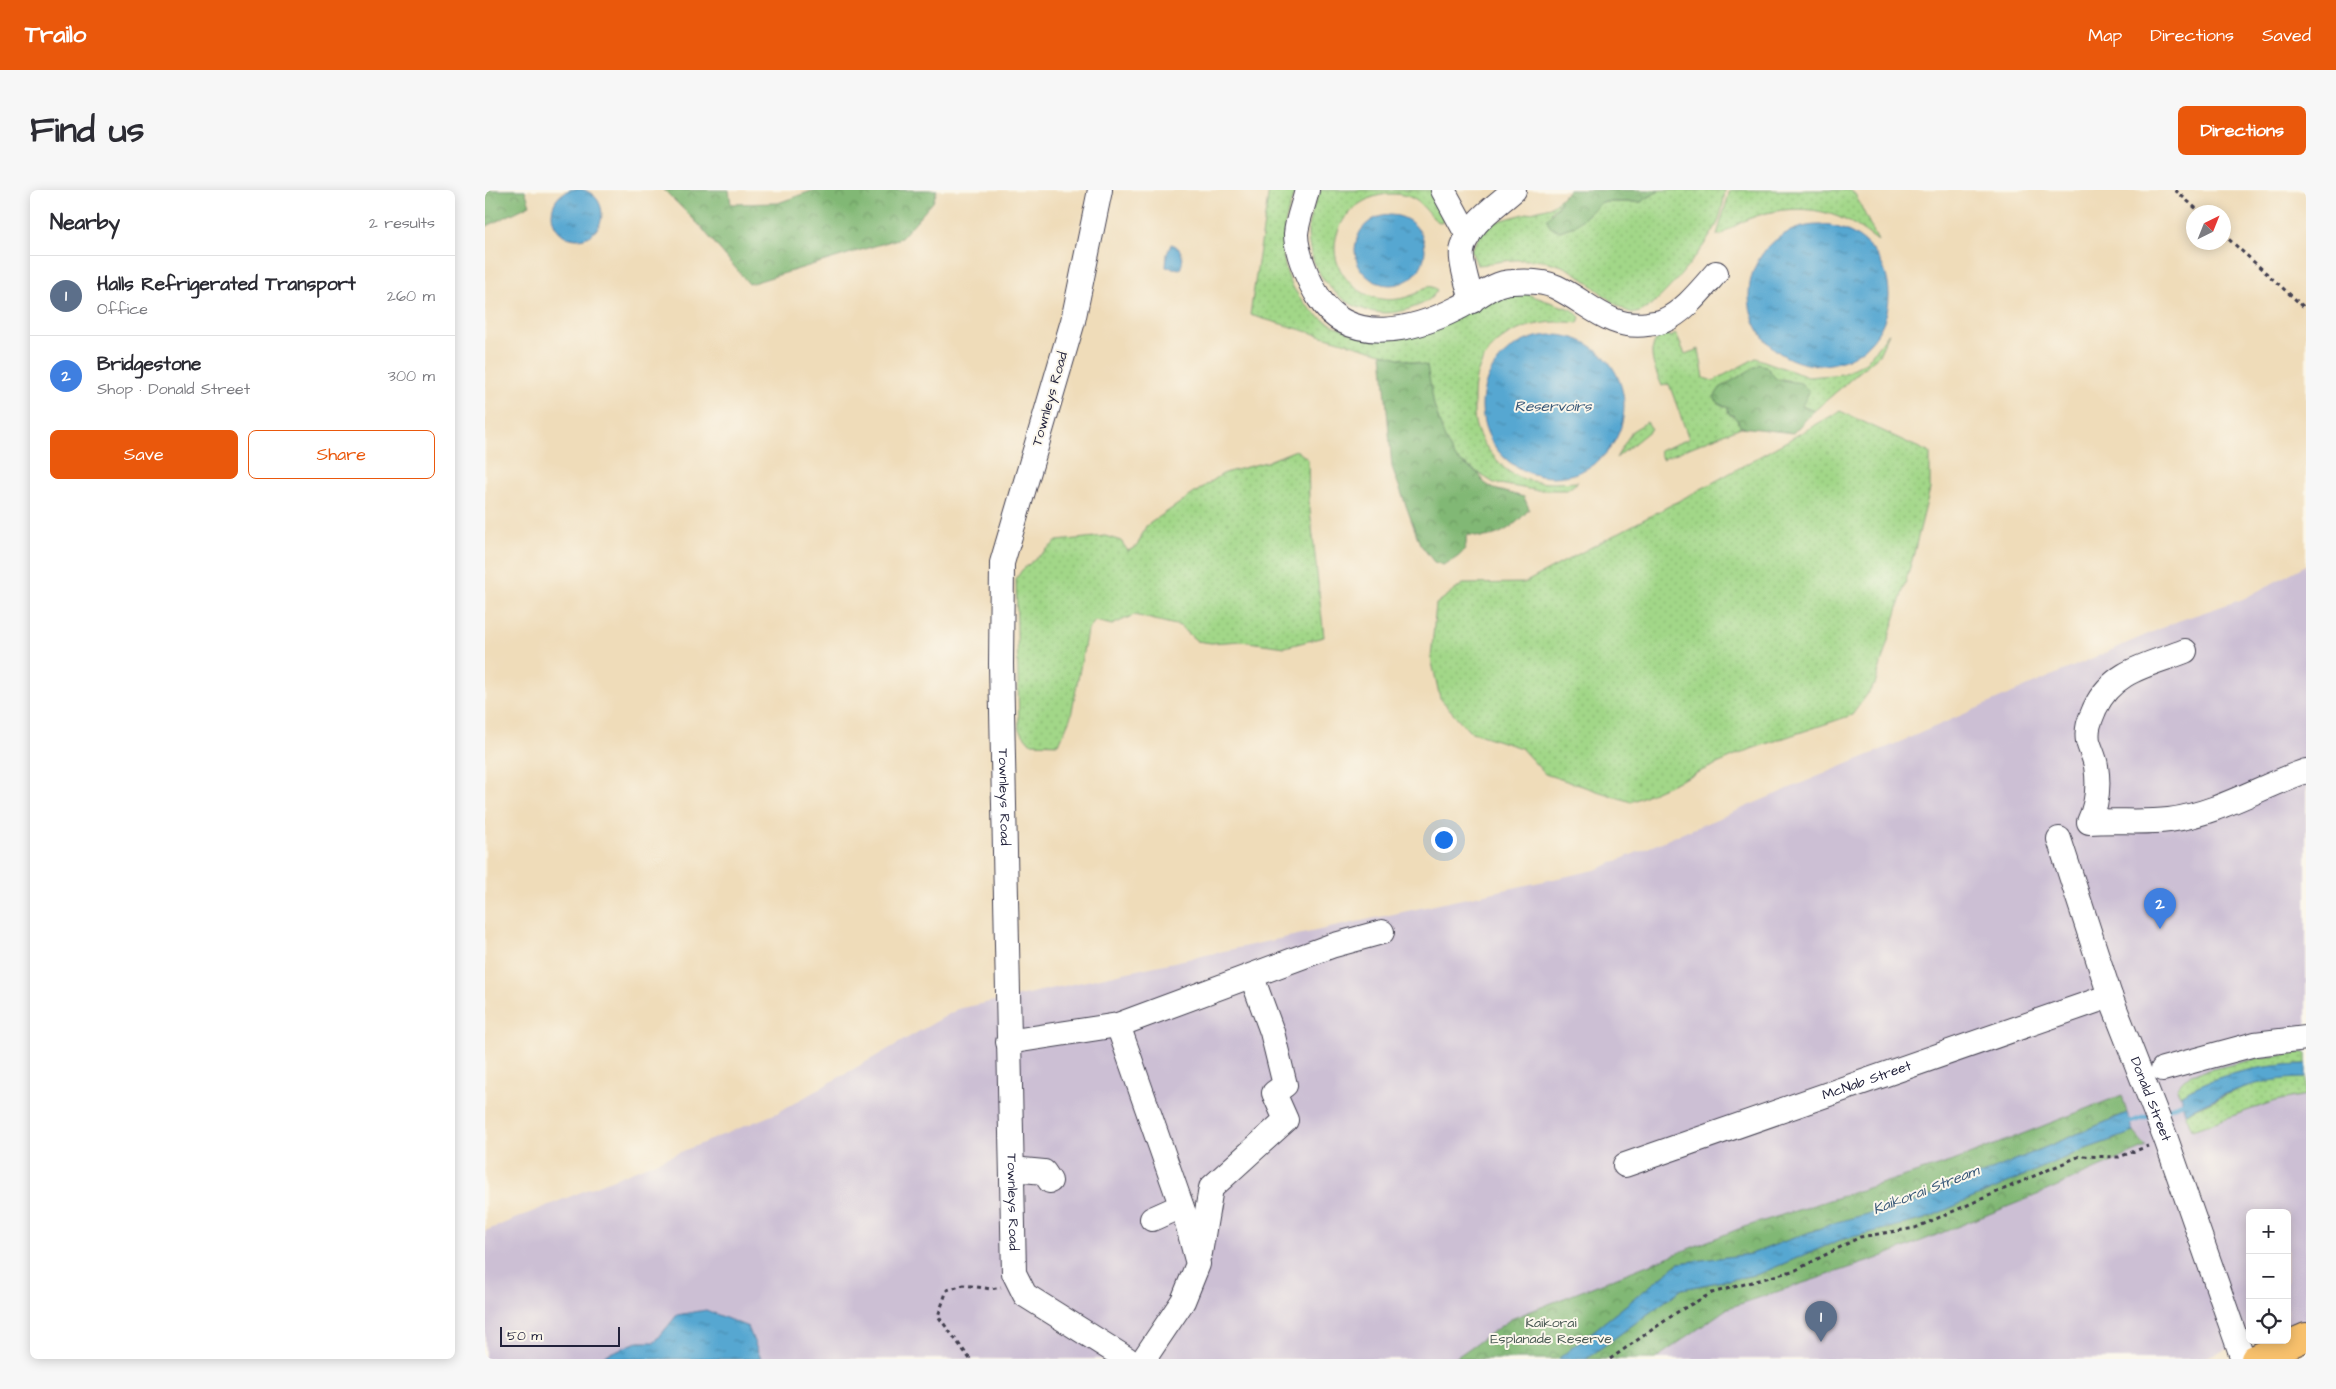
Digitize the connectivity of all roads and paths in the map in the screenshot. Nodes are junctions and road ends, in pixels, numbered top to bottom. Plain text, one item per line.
1 (1100, 190) edge
2 (1307, 190) edge
3 (1443, 190) edge
4 (1514, 190) edge
5 (2175, 190) edge
6 (2192, 205) edge
7 (1468, 236) junction
8 (2231, 241) edge
9 (1716, 273) dead end
10 (1472, 300) junction
11 (2306, 309) edge
12 (2185, 651) dead end
13 (2306, 771) edge
14 (2059, 839) dead end
15 (1382, 932) dead end
16 (1252, 976) junction
17 (2110, 996) junction
18 (1117, 1025) junction
19 (2306, 1038) edge
20 (1008, 1042) junction
21 (2163, 1068) dead end
22 (2166, 1139) junction
23 (1625, 1166) dead end
24 (1011, 1169) junction
25 (1050, 1181) dead end
26 (1181, 1206) junction
27 (1152, 1220) dead end
28 (1198, 1264) junction
29 (1019, 1283) junction
30 (2306, 1337) edge
31 (2306, 1357) edge
32 (970, 1359) edge
33 (1127, 1359) edge
34 (1144, 1359) edge
35 (1610, 1359) edge
36 (2243, 1359) edge
37 (2255, 1359) edge
38 (2301, 1359) edge

1 - 20 street, Townleys Road
2 - 10 street
3 - 7 street
4 - 7 street
5 - 6 path
7 - 10 street
8 - 11 path
9 - 10 street
12 - 13 street
14 - 17 street, Donald Street
15 - 16 street
16 - 18 street
16 - 28 street
17 - 22 street, Donald Street
17 - 23 street, McNab Street
18 - 20 street
18 - 26 street
19 - 21 street
20 - 24 street, Townleys Road
22 - 35 path
22 - 36 street, Donald Street
24 - 25 street
24 - 29 street, Townleys Road
26 - 27 street
26 - 28 street
28 - 34 street
29 - 32 path
29 - 33 street
30 - 37 main road
31 - 38 main road

